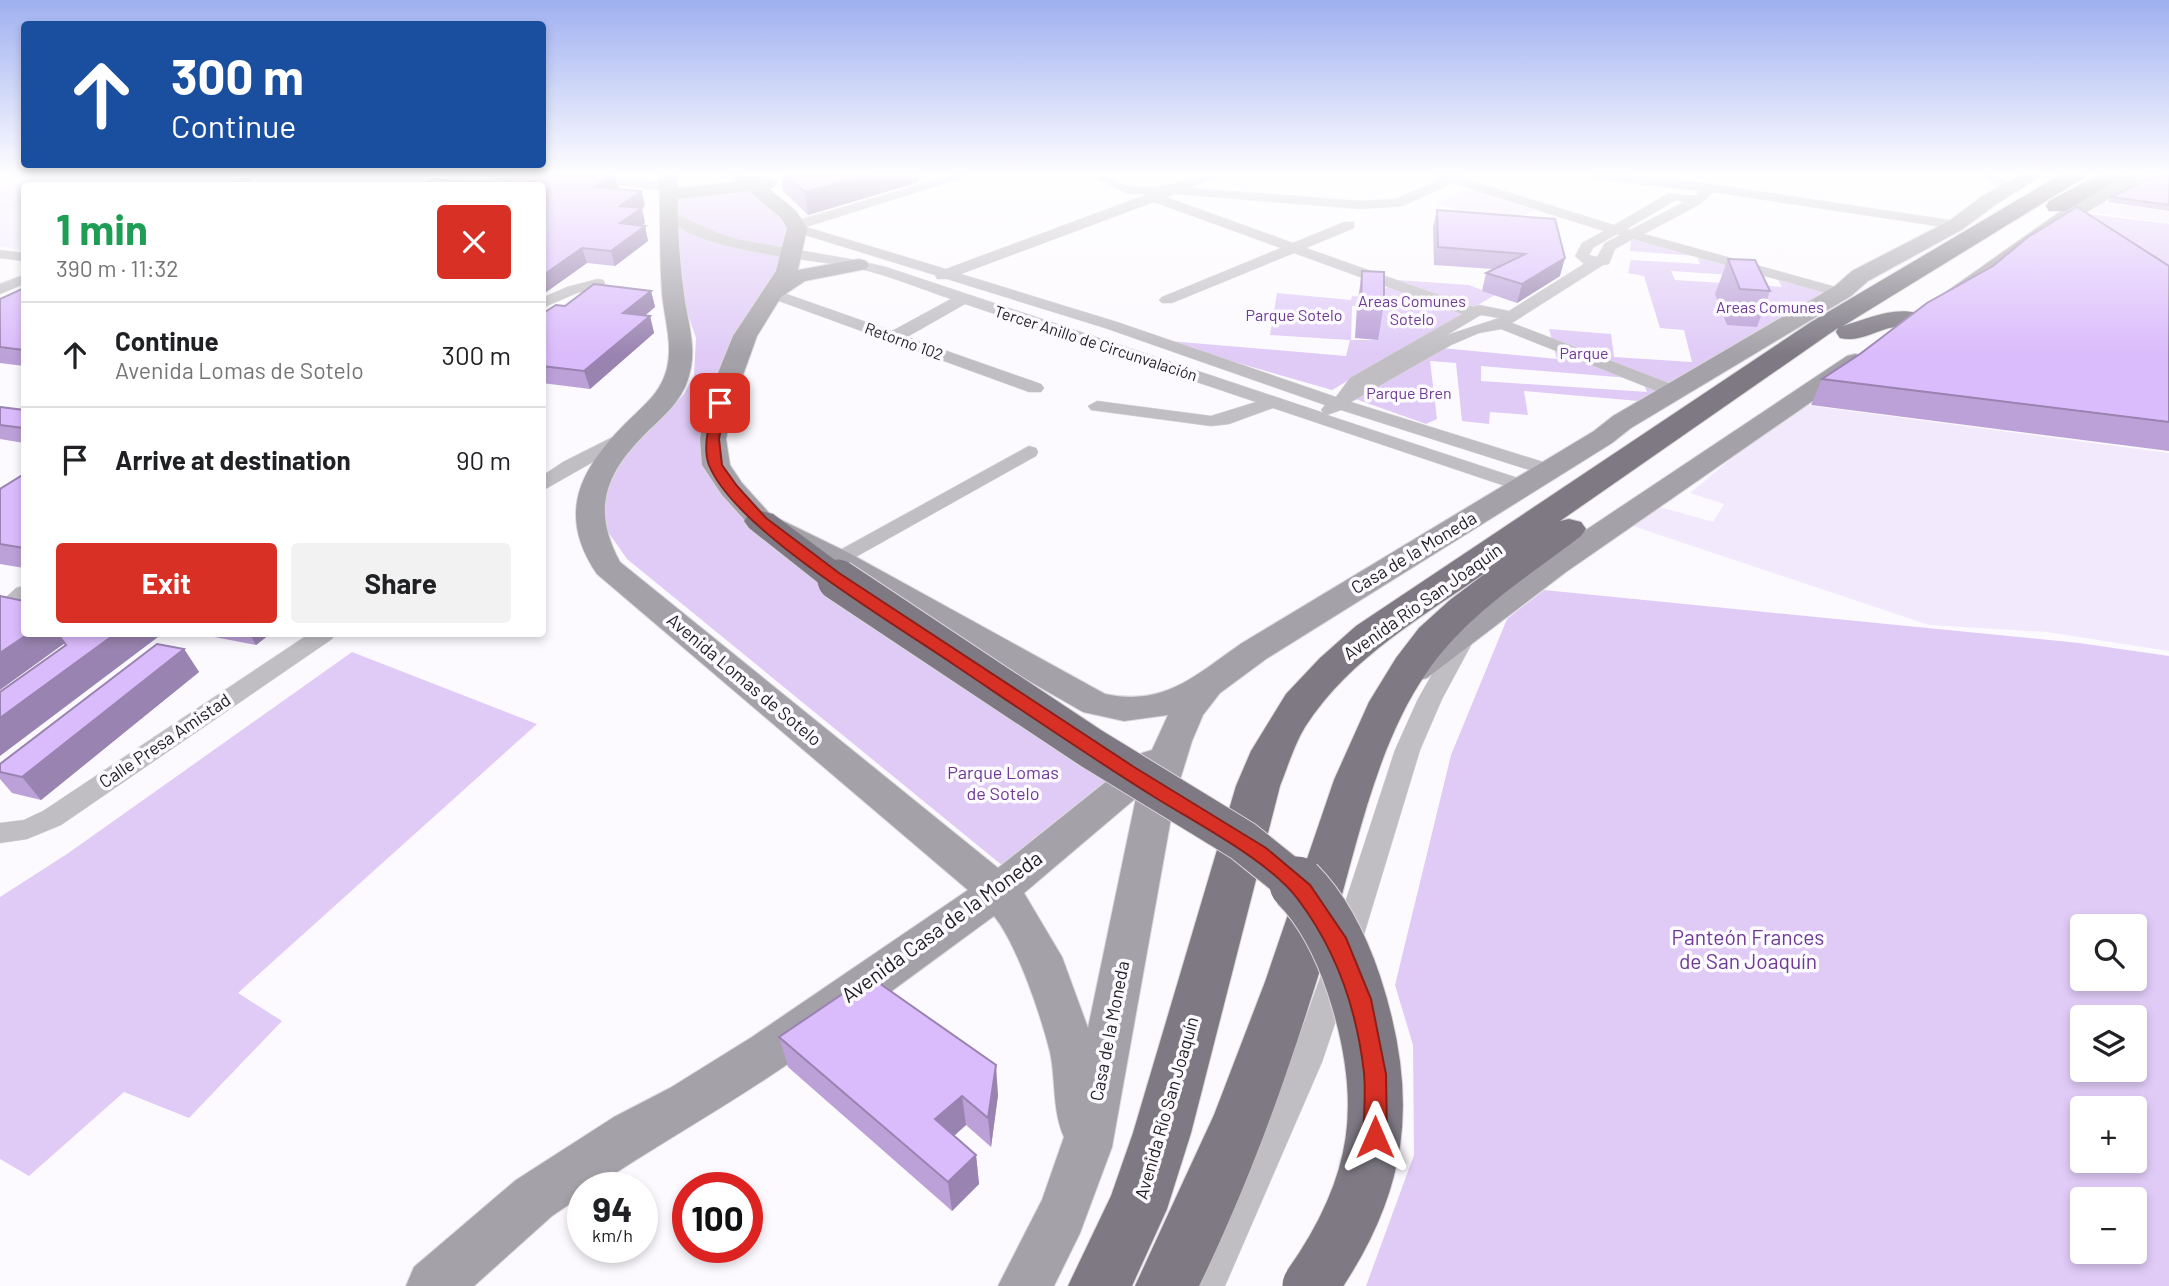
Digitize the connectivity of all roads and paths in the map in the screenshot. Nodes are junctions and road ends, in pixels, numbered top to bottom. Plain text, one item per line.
1 (670, 235) edge
2 (708, 235) edge
3 (795, 235) edge
4 (825, 235) edge
5 (1051, 235) edge
6 (1259, 235) edge
7 (1324, 235) edge
8 (1607, 235) edge
9 (1630, 235) edge
10 (1636, 235) edge
11 (1937, 235) edge
12 (1985, 235) edge
13 (2007, 235) edge
14 (2037, 235) edge
15 (1293, 247) junction
16 (0, 254) edge
17 (792, 254) junction
18 (21, 257) edge
19 (1598, 262) junction
20 (859, 265) junction
21 (1922, 268) junction
22 (946, 274) junction
23 (21, 280) edge
24 (923, 285) junction
25 (0, 290) edge
26 (21, 291) edge
27 (1840, 291) junction
28 (774, 293) junction
29 (963, 299) junction
30 (1167, 300) dead end
31 (0, 301) edge
32 (546, 302) edge
33 (1926, 309) junction
34 (546, 311) edge
35 (562, 313) joint
36 (1474, 313) junction
37 (1505, 321) junction
38 (1849, 332) junction
39 (894, 337) junction
40 (1035, 388) dead end
41 (1673, 391) junction
42 (1344, 399) junction
43 (1273, 402) junction
44 (1097, 405) dead end
45 (1320, 419) junction
46 (629, 435) junction
47 (1029, 452) dead end
48 (1536, 478) junction
49 (546, 482) edge
50 (761, 521) joint
51 (836, 568) junction
52 (1469, 628) junction
53 (320, 637) edge
54 (1400, 683) junction
55 (1202, 690) junction
56 (1170, 750) junction
57 (0, 833) edge
58 (998, 891) junction
59 (1087, 1147) junction
60 (433, 1286) edge
61 (1025, 1286) edge
62 (1099, 1286) edge
63 (1166, 1286) edge
64 (1206, 1286) edge
65 (1310, 1286) edge

1 - 46 main road, Avenida Lomas de Sotelo
2 - 17 street, Tercer Anillo de Circunvalación
3 - 17 main road
4 - 22 street, Tercer Anillo de Circunvalación
5 - 22 street
6 - 15 street
7 - 15 street
8 - 19 street
9 - 19 street
10 - 27 street
11 - 27 main road, Casa de la Moneda
12 - 21 highway, Avenida Río San Joaquín
13 - 38 highway, Avenida Río San Joaquín
14 - 33 main road
15 - 30 street
15 - 36 street
16 - 18 street
17 - 20 street, Tercer Anillo de Circunvalación
17 - 28 main road
19 - 37 street
20 - 24 street, Tercer Anillo de Circunvalación
20 - 28 main road
21 - 27 highway
21 - 62 highway, Avenida Río San Joaquín
22 - 24 street
22 - 42 street, Tercer Anillo de Circunvalación
23 - 25 street
24 - 29 street, Tercer Anillo de Circunvalación
26 - 31 street
27 - 41 main road, Casa de la Moneda
28 - 39 street, Retorno 102
28 - 50 main road
29 - 39 street
29 - 43 street, Tercer Anillo de Circunvalación
32 - 35 street
33 - 38 highway
33 - 52 main road
34 - 35 street
36 - 37 street
36 - 42 street
37 - 41 street
37 - 42 street
38 - 54 highway, Avenida Río San Joaquín
39 - 40 street, Retorno 102
41 - 48 main road, Casa de la Moneda
42 - 45 street
42 - 48 street, Tercer Anillo de Circunvalación
43 - 44 street
43 - 45 street, Tercer Anillo de Circunvalación
45 - 48 street, Tercer Anillo de Circunvalación
46 - 49 street
46 - 58 main road, Avenida Lomas de Sotelo
47 - 51 street
48 - 55 main road, Casa de la Moneda
50 - 51 highway
51 - 55 main road
51 - 65 highway, bridge
52 - 54 main road
52 - 64 street
53 - 57 street, Calle Presa Amistad
54 - 63 highway, Avenida Río San Joaquín
55 - 56 main road, Casa de la Moneda
56 - 58 main road, Avenida Casa de la Moneda
56 - 59 main road, Casa de la Moneda
58 - 59 main road, Avenida Lomas de Sotelo
58 - 60 main road, Avenida Casa de la Moneda
59 - 61 main road

